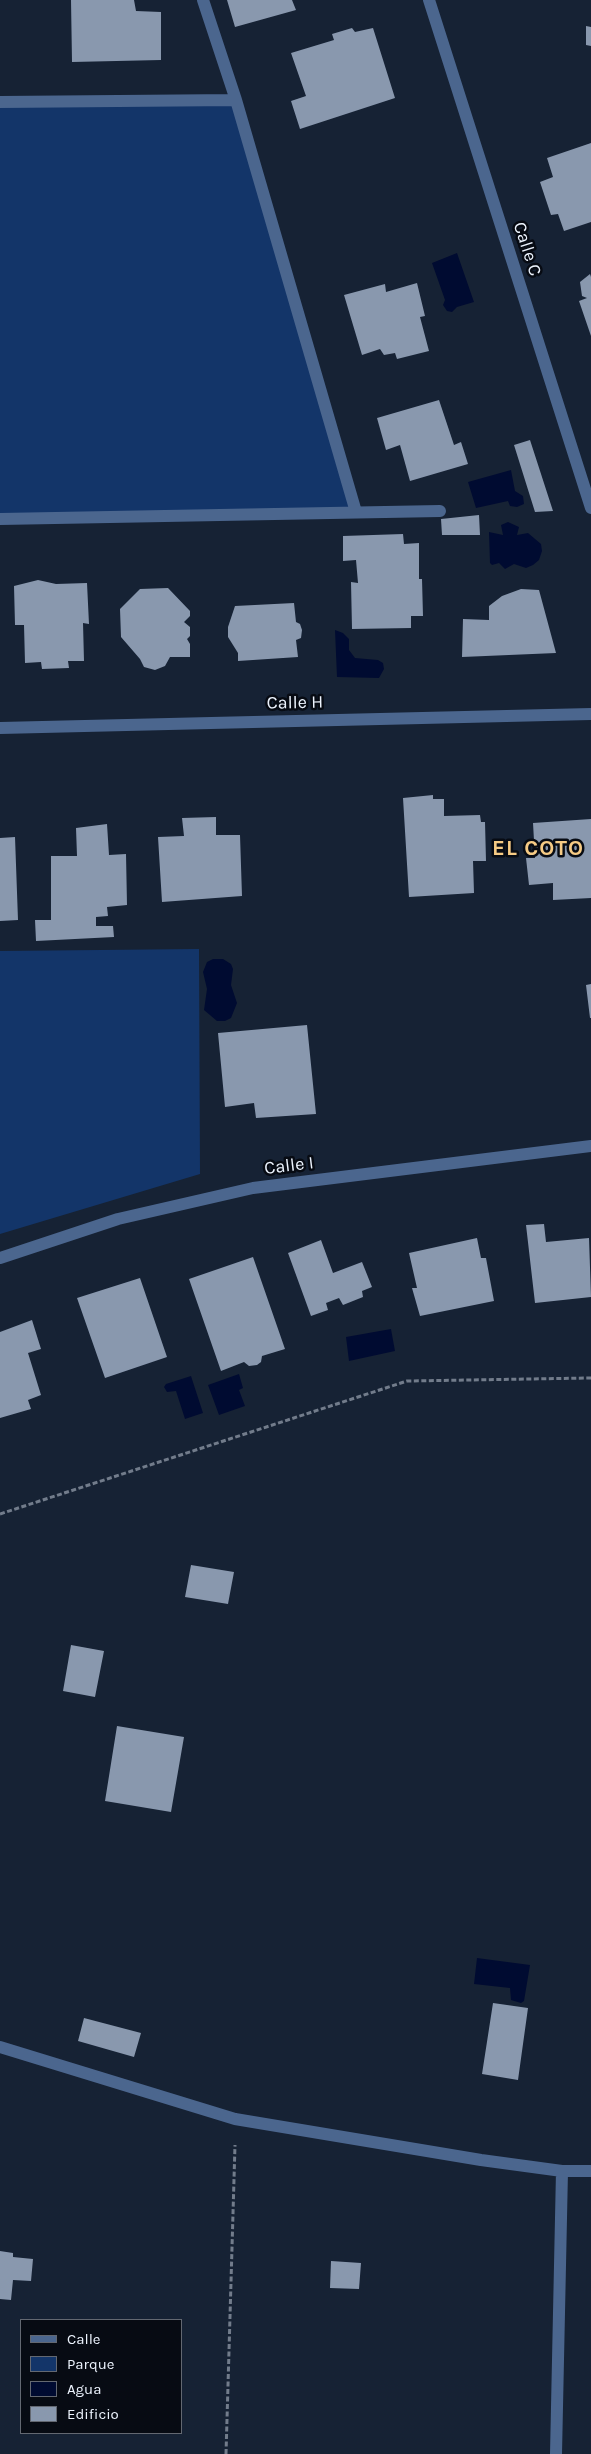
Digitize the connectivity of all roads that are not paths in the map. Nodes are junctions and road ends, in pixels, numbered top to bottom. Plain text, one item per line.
1 (203, 0) edge
2 (429, 0) edge
3 (236, 100) junction
4 (0, 102) edge
5 (591, 508) edge
6 (440, 511) dead end
7 (356, 512) junction
8 (0, 519) edge
9 (591, 714) edge
10 (0, 728) edge
11 (591, 1146) edge
12 (0, 1258) edge
13 (0, 2047) edge
14 (562, 2171) junction
15 (591, 2171) edge
16 (556, 2454) edge

1 - 3 street
2 - 5 street, Calle C
3 - 4 street
3 - 7 street
6 - 7 street
7 - 8 street
9 - 10 street, Calle H
11 - 12 street, Calle I
13 - 14 street
14 - 15 street
14 - 16 street

